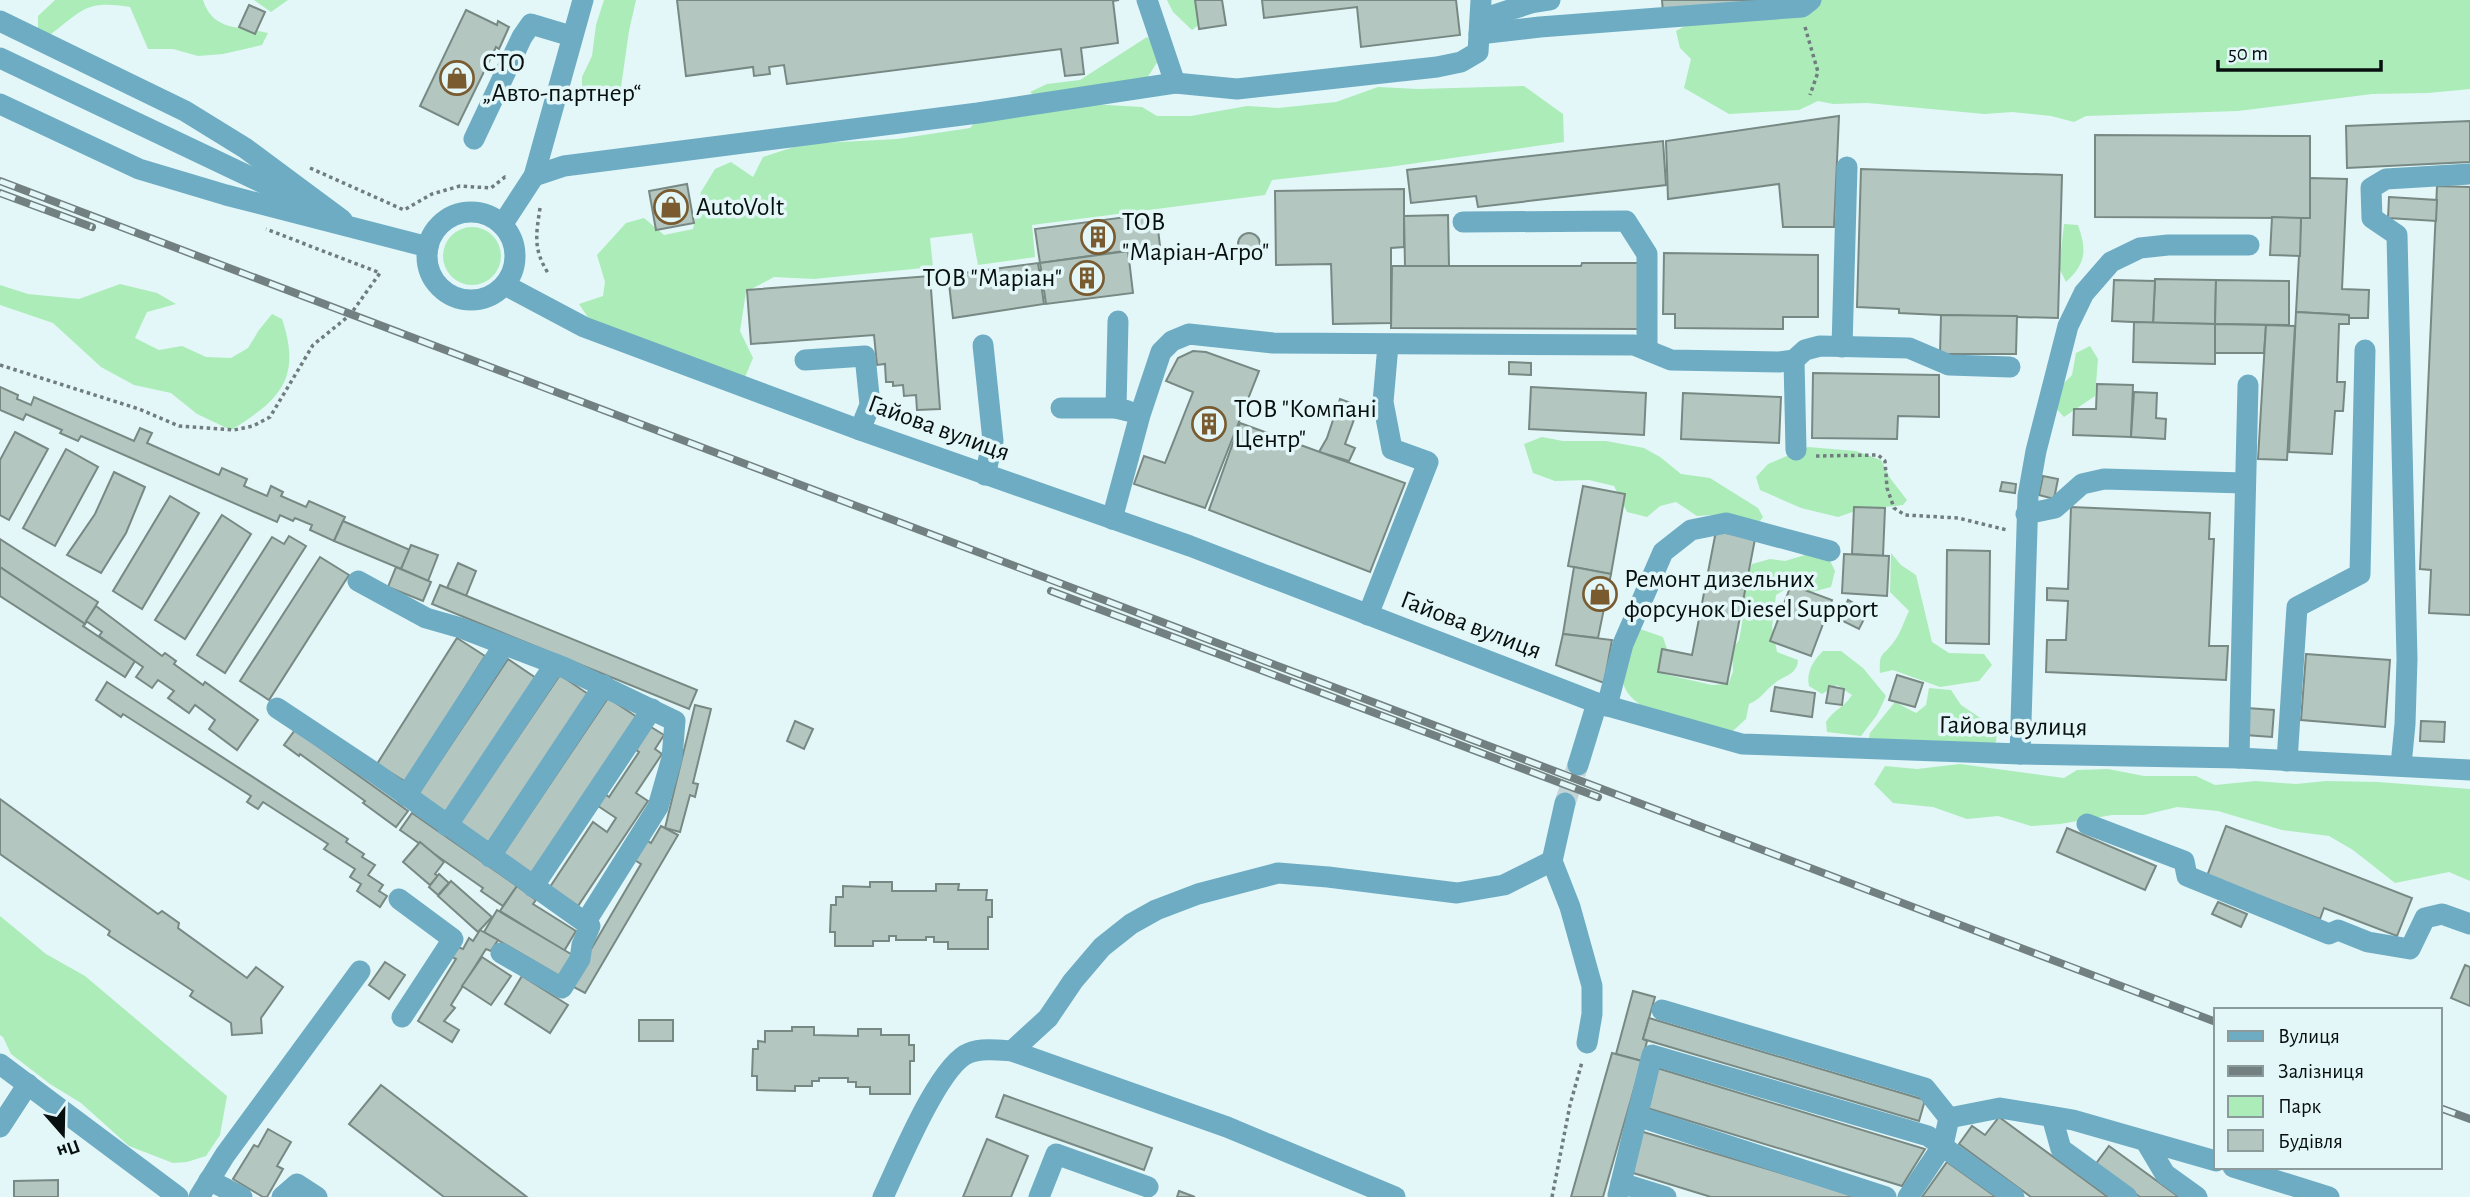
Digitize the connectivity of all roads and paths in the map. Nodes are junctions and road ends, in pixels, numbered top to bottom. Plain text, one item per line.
1 (583, 0) edge
2 (1147, 0) edge
3 (1550, 0) edge
4 (1806, 3) edge
5 (1481, 18) edge
6 (0, 21) edge
7 (571, 36) junction
8 (0, 58) edge
9 (1175, 83) junction
10 (1810, 95) dead end
11 (0, 104) edge
12 (474, 139) dead end
13 (300, 163) dead end
14 (1847, 167) dead end
15 (2470, 174) edge
16 (531, 181) junction
17 (1463, 222) dead end
18 (349, 225) junction
19 (502, 225) junction
20 (266, 229) dead end
21 (2249, 245) dead end
22 (428, 247) junction
23 (548, 273) dead end
24 (505, 285) junction
25 (1118, 321) dead end
26 (983, 345) dead end
27 (1388, 345) junction
28 (1842, 346) junction
29 (1647, 350) junction
30 (2365, 350) dead end
31 (805, 360) dead end
32 (1794, 360) junction
33 (0, 365) edge
34 (2010, 367) dead end
35 (2248, 385) dead end
36 (1061, 408) dead end
37 (1116, 408) junction
38 (1140, 415) junction
39 (860, 430) junction
40 (1796, 450) joint
41 (985, 475) junction
42 (2244, 483) junction
43 (1112, 519) junction
44 (2026, 525) junction
45 (1830, 551) dead end
46 (358, 581) dead end
47 (1368, 615) junction
48 (504, 645) junction
49 (555, 664) junction
50 (604, 685) junction
51 (1602, 704) junction
52 (277, 708) dead end
53 (652, 709) junction
54 (2020, 754) junction
55 (2239, 758) junction
56 (2287, 761) junction
57 (1578, 765) tunnel mouth
58 (2401, 765) junction
59 (2470, 770) edge
60 (406, 796) junction
61 (1565, 803) tunnel mouth
62 (2087, 824) dead end
63 (447, 826) junction
64 (490, 857) junction
65 (1552, 861) junction
66 (533, 887) junction
67 (399, 899) dead end
68 (585, 923) junction
69 (2470, 924) edge
70 (501, 953) dead end
71 (360, 971) dead end
72 (1662, 1010) dead end
73 (402, 1017) dead end
74 (1587, 1043) joint
75 (1013, 1051) junction
76 (0, 1064) edge
77 (28, 1084) junction
78 (1637, 1116) junction
79 (2052, 1117) junction
80 (1949, 1118) junction
81 (0, 1127) edge
82 (2146, 1142) junction
83 (1943, 1145) junction
84 (2214, 1160) edge
85 (2239, 1169) edge
86 (1148, 1188) dead end
87 (204, 1189) edge
88 (154, 1190) edge
89 (1619, 1190) edge
90 (178, 1197) edge
91 (242, 1197) edge
92 (282, 1197) edge
93 (317, 1197) edge
94 (883, 1197) edge
95 (1039, 1197) edge
96 (1395, 1197) edge
97 (1552, 1197) edge
98 (1666, 1197) edge
99 (1886, 1197) edge
100 (1908, 1197) edge
101 (2014, 1197) edge
102 (2127, 1197) edge
103 (2197, 1197) edge
104 (2329, 1197) edge

1 - 7 street
2 - 9 street
3 - 5 street
4 - 5 street
4 - 10 path
5 - 9 street
6 - 18 street
7 - 12 street
7 - 16 street
8 - 18 street
9 - 16 street
11 - 18 street
13 - 16 path
14 - 28 street
15 - 58 street
16 - 19 street
16 - 23 path
17 - 29 street
18 - 22 street
19 - 22 street
19 - 24 street
20 - 33 path
21 - 44 street
22 - 24 street
24 - 39 street, Гайова вулиця
25 - 37 street
26 - 41 street
27 - 29 street
27 - 38 street
27 - 47 street
28 - 32 street
28 - 34 street
29 - 32 street
30 - 56 street
31 - 39 street
32 - 40 street
35 - 42 street
36 - 37 street
37 - 38 street
38 - 43 street
39 - 41 street, Гайова вулиця
40 - 44 path
41 - 43 street, Гайова вулиця
42 - 44 street
42 - 55 street
43 - 47 street, Гайова вулиця
44 - 54 street
45 - 51 street
46 - 48 street
47 - 51 street, Гайова вулиця
48 - 49 street
48 - 60 street
49 - 50 street
49 - 63 street
50 - 53 street
50 - 64 street
51 - 54 street, Гайова вулиця
51 - 57 street
52 - 60 street
53 - 66 street
53 - 68 street
54 - 55 street, Гайова вулиця
55 - 56 street, Гайова вулиця
56 - 58 street, Гайова вулиця
58 - 59 street, Гайова вулиця
60 - 63 street
61 - 65 street
62 - 69 street
63 - 64 street
64 - 66 street
65 - 74 street
65 - 75 street
66 - 68 street
67 - 73 street
68 - 70 street
71 - 87 street
72 - 80 street
74 - 97 path
75 - 94 street
75 - 96 street
76 - 77 street
77 - 81 street
77 - 88 street
78 - 83 street
78 - 89 street
78 - 99 street
79 - 80 street
79 - 82 street
79 - 102 street
80 - 83 street
82 - 84 street
82 - 103 street
83 - 100 street
83 - 101 street
85 - 104 street
86 - 95 street
87 - 91 street
88 - 90 street
89 - 98 street
92 - 93 street

